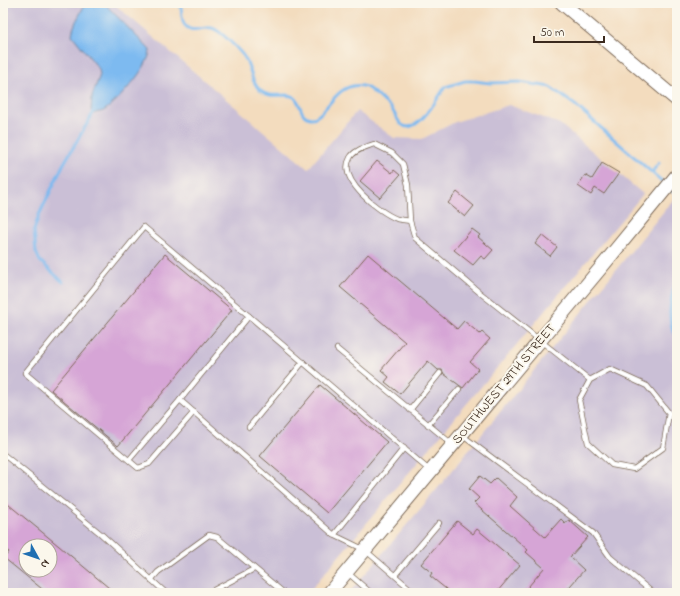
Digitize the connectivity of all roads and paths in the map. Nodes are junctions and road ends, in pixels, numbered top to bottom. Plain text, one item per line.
1 (562, 3) edge
2 (677, 100) edge
3 (675, 177) edge
4 (410, 221) junction
5 (249, 316) junction
6 (540, 341) junction
7 (337, 349) dead end
8 (303, 362) junction
9 (440, 373) dead end
10 (590, 380) junction
11 (459, 389) dead end
12 (180, 400) junction
13 (410, 410) junction
14 (194, 412) junction
15 (428, 425) junction
16 (249, 427) dead end
17 (461, 435) junction
18 (453, 446) junction
19 (404, 448) junction
20 (3, 454) edge
21 (129, 460) junction
22 (431, 471) junction
23 (439, 523) dead end
24 (334, 535) junction
25 (365, 550) junction
26 (254, 569) junction
27 (347, 572) junction
28 (395, 575) junction
29 (151, 580) junction
30 (166, 593) edge
31 (208, 593) edge
32 (284, 593) edge
33 (329, 593) edge
34 (371, 593) edge
35 (415, 593) edge
36 (653, 593) edge

1 - 2 street
3 - 6 street, SOUTHWEST 29TH STREET
4 - 4 lane
4 - 6 lane
5 - 8 lane
5 - 12 lane
5 - 21 lane
6 - 10 lane
6 - 17 street, SOUTHWEST 29TH STREET
7 - 13 lane
8 - 16 lane
8 - 19 lane
9 - 13 lane
10 - 10 lane
11 - 15 lane
12 - 14 lane
12 - 21 lane
13 - 15 lane
14 - 21 lane
14 - 24 lane
15 - 18 lane
17 - 18 street, SOUTHWEST 29TH STREET
17 - 36 lane
18 - 22 street, SOUTHWEST 29TH STREET
19 - 22 lane
19 - 24 lane
20 - 29 lane
22 - 25 street, SOUTHWEST 29TH STREET
23 - 28 lane
24 - 25 lane
25 - 27 street, SOUTHWEST 29TH STREET
25 - 28 lane
26 - 29 lane
26 - 31 lane
26 - 32 lane
27 - 33 street, SOUTHWEST 29TH STREET
27 - 34 lane
28 - 35 lane
29 - 30 lane

